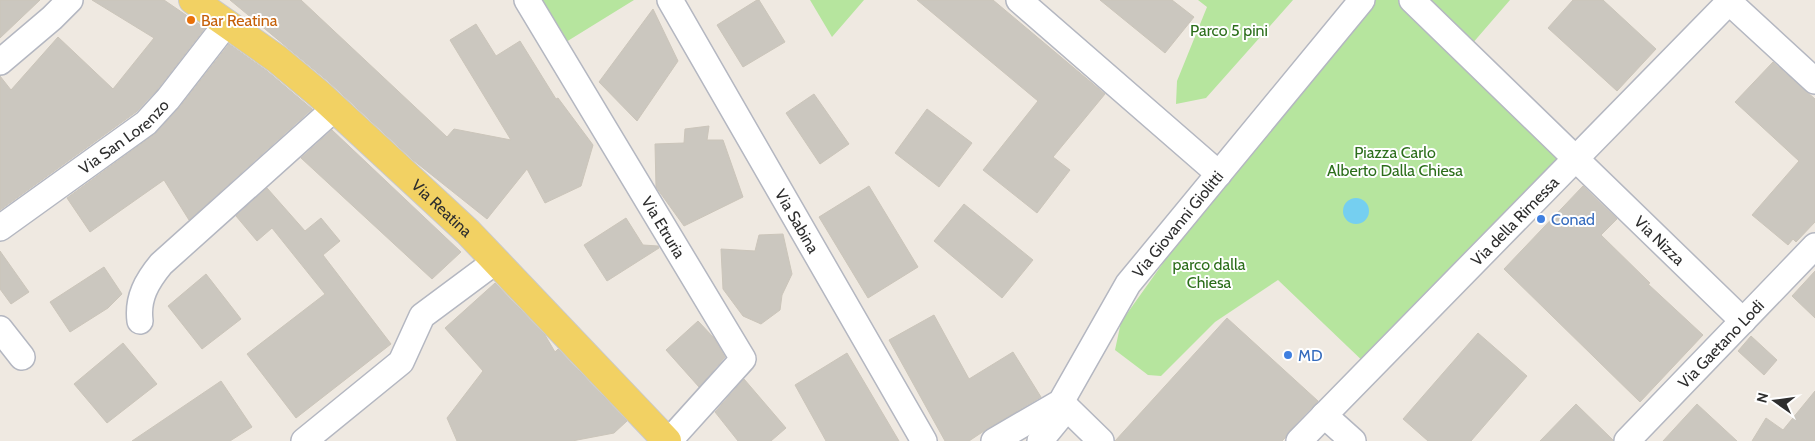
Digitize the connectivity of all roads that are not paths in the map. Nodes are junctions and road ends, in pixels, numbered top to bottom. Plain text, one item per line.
1 (70, 0) edge
2 (194, 0) edge
3 (526, 0) edge
4 (670, 0) edge
5 (1020, 0) edge
6 (1362, 0) edge
7 (1412, 0) edge
8 (1728, 1) edge
9 (227, 23) junction
10 (0, 62) edge
11 (1815, 80) edge
12 (335, 108) junction
13 (1576, 160) junction
14 (1219, 174) junction
15 (0, 228) edge
16 (1815, 246) edge
17 (496, 261) junction
18 (1743, 321) junction
19 (140, 322) dead end
20 (0, 329) edge
21 (22, 357) dead end
22 (1064, 405) junction
23 (1324, 415) junction
24 (304, 441) edge
25 (668, 441) edge
26 (924, 441) edge
27 (994, 441) edge
28 (1040, 441) edge
29 (1101, 441) edge
30 (1298, 441) edge
31 (1353, 441) edge
32 (1627, 441) edge

1 - 10 street
2 - 9 main road, Via Reatina
3 - 25 street, Via Etruria
4 - 26 street, Via Sabina
5 - 14 street
6 - 14 street, Via Giovanni Giolitti
7 - 13 street
8 - 11 street
8 - 13 street, Via della Rimessa
9 - 12 main road, Via Reatina
9 - 15 street, Via San Lorenzo
12 - 17 main road, Via Reatina
12 - 19 street
13 - 18 street, Via Nizza
13 - 23 street, Via della Rimessa
14 - 22 street, Via Giovanni Giolitti
16 - 18 street, Via Gaetano Lodi
17 - 24 street
17 - 25 main road, Via Reatina
18 - 32 street, Via Gaetano Lodi
20 - 21 street
22 - 27 street
22 - 28 street, Via Giovanni Giolitti
22 - 29 street
23 - 30 street, Via della Rimessa
23 - 31 street

